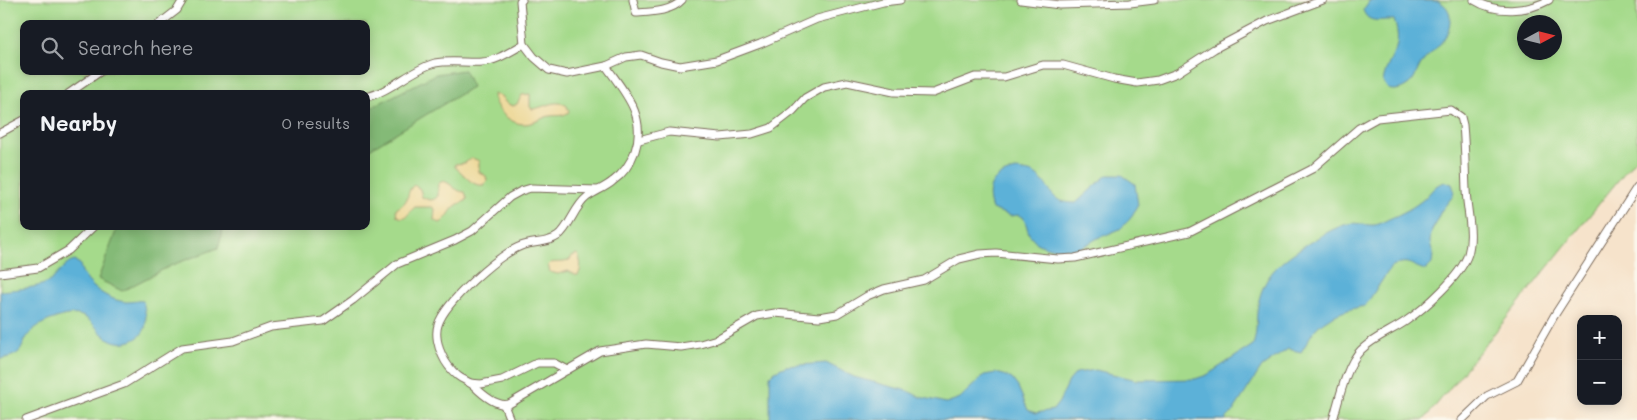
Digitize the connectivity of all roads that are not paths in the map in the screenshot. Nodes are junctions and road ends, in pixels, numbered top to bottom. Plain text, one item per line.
1 (183, 0) edge
2 (520, 0) edge
3 (632, 0) edge
4 (682, 0) edge
5 (900, 0) edge
6 (1021, 0) edge
7 (1154, 0) edge
8 (1323, 0) edge
9 (1474, 0) edge
10 (1549, 0) edge
11 (164, 20) edge
12 (524, 44) junction
13 (606, 66) junction
14 (95, 75) edge
15 (74, 90) edge
16 (370, 96) edge
17 (20, 122) edge
18 (0, 133) edge
19 (638, 140) junction
20 (1637, 187) edge
21 (597, 190) junction
22 (90, 230) edge
23 (0, 273) edge
24 (567, 370) junction
25 (470, 383) junction
26 (504, 405) junction
27 (41, 418) edge
28 (26, 420) edge
29 (510, 420) edge
30 (1333, 420) edge
31 (1462, 420) edge

1 - 11 lane
2 - 12 lane
3 - 4 lane
5 - 13 lane
6 - 7 lane
8 - 19 lane
9 - 10 lane
12 - 13 lane
12 - 16 lane
13 - 19 lane
14 - 15 lane
17 - 18 lane
19 - 21 lane
20 - 31 lane
21 - 25 lane
21 - 27 lane
22 - 23 lane
24 - 25 lane
24 - 26 lane
24 - 30 lane
25 - 26 lane
26 - 29 lane
27 - 28 lane

